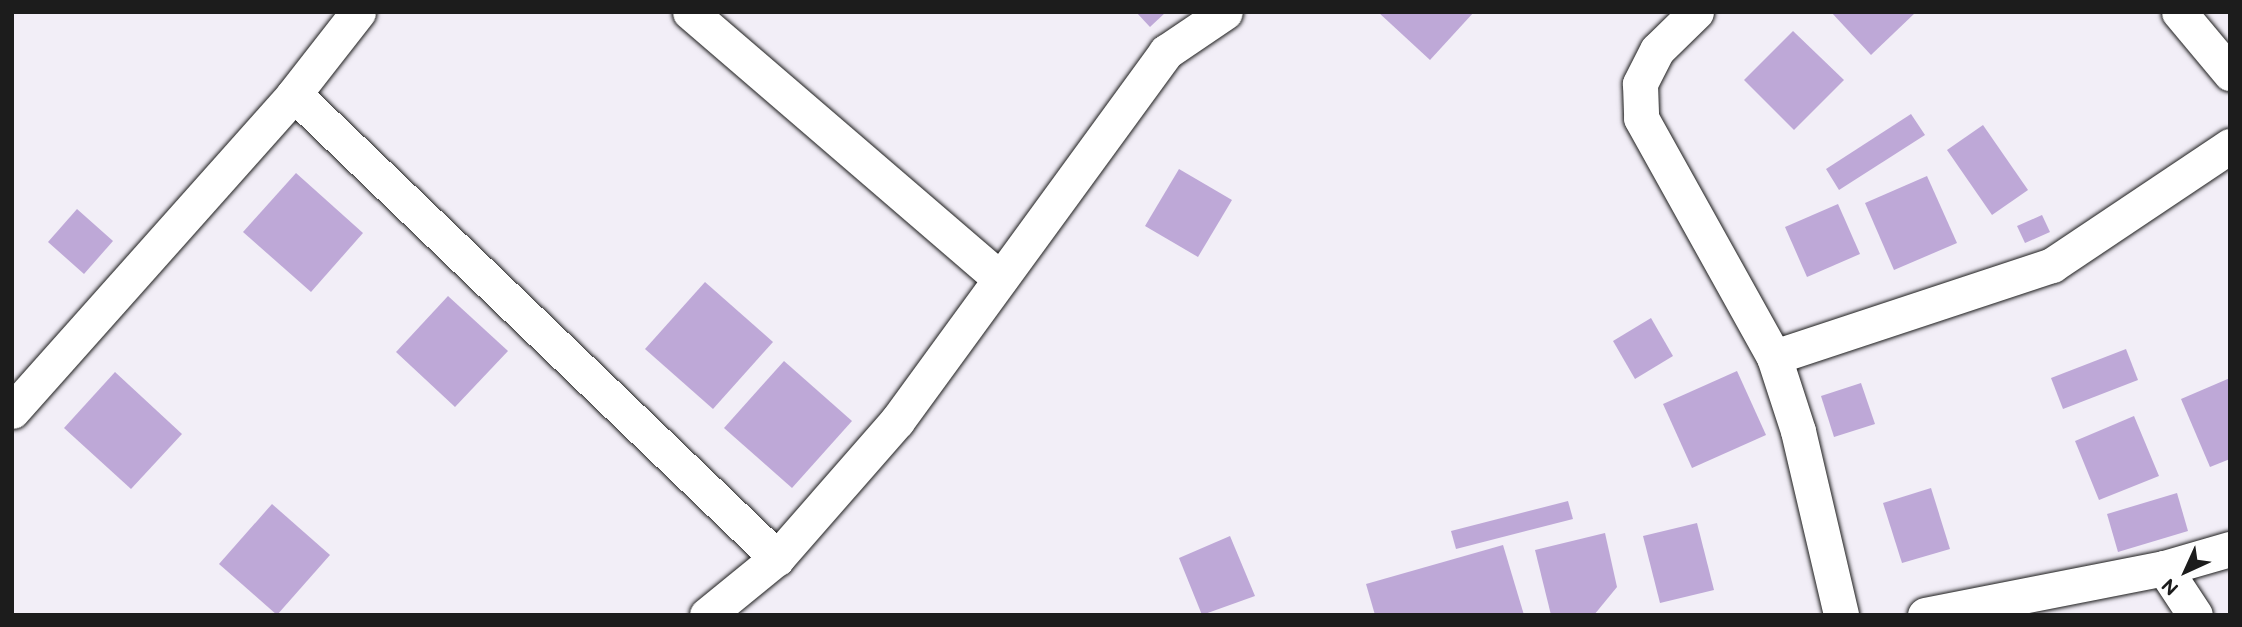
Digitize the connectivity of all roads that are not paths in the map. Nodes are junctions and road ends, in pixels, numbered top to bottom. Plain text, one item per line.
1 (358, 12) edge
2 (690, 12) edge
3 (1225, 12) edge
4 (1696, 12) edge
5 (2179, 12) edge
6 (2230, 72) edge
7 (294, 94) junction
8 (2230, 146) edge
9 (1000, 279) junction
10 (1774, 357) junction
11 (12, 411) edge
12 (2230, 549) edge
13 (777, 558) junction
14 (2164, 568) junction
15 (707, 615) edge
16 (1842, 615) edge
17 (1925, 615) edge
18 (2195, 615) edge

1 - 7 street
2 - 9 street
3 - 9 street
4 - 10 street
5 - 6 street
7 - 11 street
7 - 13 street
8 - 10 street
9 - 13 street
10 - 16 street
12 - 14 street
13 - 15 street
14 - 17 street
14 - 18 street

